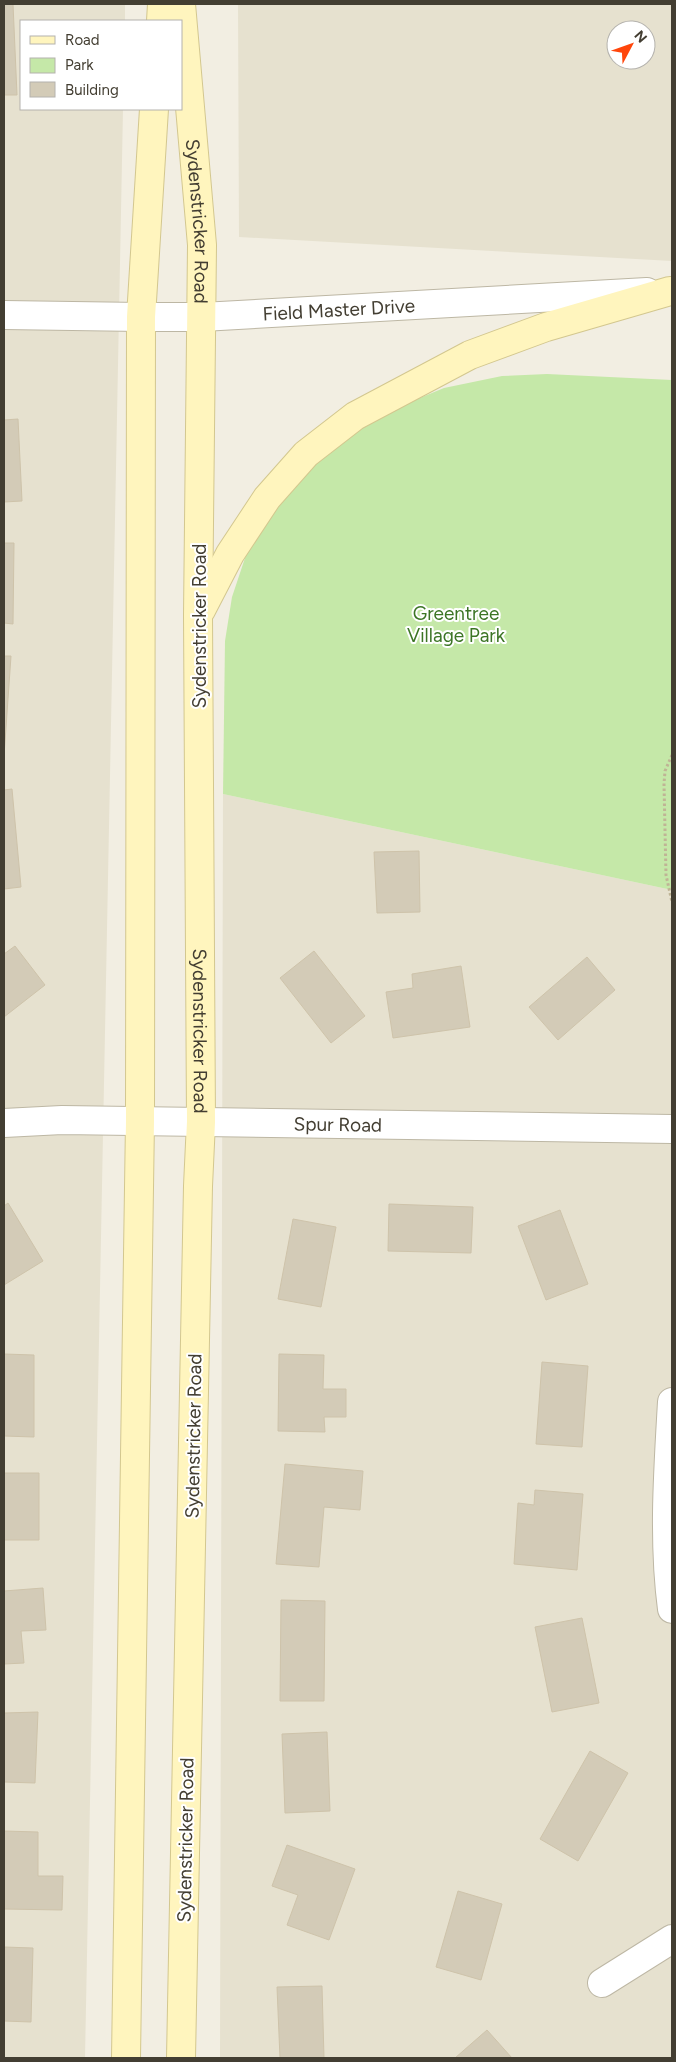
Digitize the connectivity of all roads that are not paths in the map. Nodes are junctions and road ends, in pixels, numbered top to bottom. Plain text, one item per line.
1 (162, 4) edge
2 (181, 4) edge
3 (161, 20) edge
4 (154, 110) edge
5 (671, 291) edge
6 (4, 315) edge
7 (141, 317) junction
8 (202, 317) junction
9 (198, 616) junction
10 (140, 1121) junction
11 (201, 1122) junction
12 (4, 1123) edge
13 (672, 1129) edge
14 (672, 1402) edge
15 (672, 1610) edge
16 (672, 1939) edge
17 (602, 1983) dead end
18 (126, 2058) edge
19 (181, 2058) edge

1 - 3 main road
2 - 8 main road, Sydenstricker Road
4 - 7 main road
5 - 8 street, Field Master Drive
5 - 9 main road
6 - 7 street, Field Master Drive
7 - 8 street, Field Master Drive
7 - 10 main road
8 - 9 main road, Sydenstricker Road
9 - 11 main road, Sydenstricker Road
10 - 11 street, Spur Road
10 - 12 street, Spur Road
10 - 18 main road
11 - 13 street, Spur Road
11 - 19 main road, Sydenstricker Road
14 - 15 street
16 - 17 street

